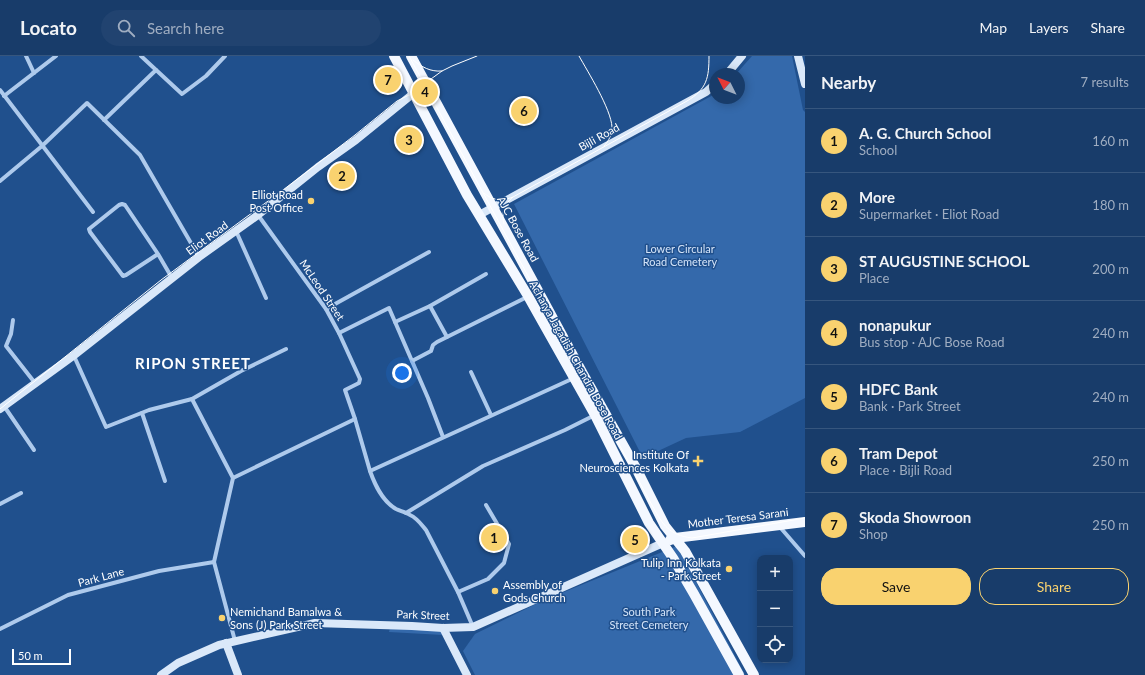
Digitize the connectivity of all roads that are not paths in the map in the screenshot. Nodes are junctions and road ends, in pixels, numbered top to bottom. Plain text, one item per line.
1 (26, 56) edge
2 (56, 56) edge
3 (141, 56) edge
4 (225, 56) edge
5 (394, 56) edge
6 (411, 56) edge
7 (742, 56) edge
8 (798, 56) edge
9 (732, 68) edge
10 (156, 70) junction
11 (34, 73) junction
12 (425, 84) junction
13 (805, 84) edge
14 (709, 89) edge
15 (0, 90) edge
16 (413, 94) junction
17 (4, 96) junction
18 (104, 120) junction
19 (42, 146) junction
20 (0, 181) edge
21 (493, 207) junction
22 (93, 212) dead end
23 (258, 215) junction
24 (479, 215) junction
25 (236, 231) junction
26 (429, 252) dead end
27 (158, 254) junction
28 (199, 257) junction
29 (486, 274) dead end
30 (172, 278) junction
31 (528, 296) junction
32 (266, 298) dead end
33 (430, 306) junction
34 (326, 309) junction
35 (13, 320) dead end
36 (395, 322) junction
37 (339, 333) junction
38 (447, 337) junction
39 (286, 349) dead end
40 (73, 356) junction
41 (412, 361) junction
42 (471, 372) dead end
43 (578, 376) junction
44 (35, 384) junction
45 (192, 399) junction
46 (2, 408) edge
47 (142, 413) junction
48 (491, 415) junction
49 (595, 415) junction
50 (355, 419) junction
51 (443, 437) junction
52 (34, 450) dead end
53 (370, 471) junction
54 (233, 478) junction
55 (165, 480) dead end
56 (21, 493) dead end
57 (0, 504) edge
58 (486, 505) dead end
59 (406, 513) junction
60 (805, 522) edge
61 (779, 525) junction
62 (675, 538) junction
63 (663, 543) junction
64 (805, 556) edge
65 (214, 562) junction
66 (458, 592) junction
67 (474, 627) junction
68 (443, 628) junction
69 (0, 629) edge
70 (236, 641) junction
71 (226, 644) junction
72 (161, 675) edge
73 (238, 675) edge
74 (467, 675) edge
75 (739, 675) edge
76 (754, 675) edge

1 - 11 street
2 - 11 street
3 - 10 street
4 - 10 street
5 - 16 main road, Acharya Jagadish Chandra Bose Road
6 - 12 main road, AJC Bose Road
7 - 9 street
8 - 13 street
10 - 18 street
11 - 17 street
12 - 16 street, Eliot Road
12 - 21 main road, AJC Bose Road
14 - 21 street, Bijli Road
15 - 17 street
16 - 23 street, Eliot Road
16 - 24 main road, Acharya Jagadish Chandra Bose Road
17 - 19 street
18 - 19 street
18 - 28 street
19 - 20 street
19 - 22 street
21 - 24 street, Bijli Road
21 - 43 main road, AJC Bose Road
23 - 25 street, Eliot Road
23 - 34 street, McLeod Street
24 - 31 main road, Acharya Jagadish Chandra Bose Road
25 - 28 street, Eliot Road
25 - 32 street
26 - 34 street
27 - 27 street
27 - 30 street
28 - 30 street, Eliot Road
29 - 33 street
30 - 40 street, Eliot Road
31 - 38 street
31 - 43 main road, Acharya Jagadish Chandra Bose Road
33 - 36 street
33 - 38 street
34 - 37 street, McLeod Street
35 - 44 street
36 - 37 street, McLeod Street
36 - 41 street, McLeod Street
37 - 50 street
38 - 41 street
39 - 45 street
40 - 44 street, Eliot Road
40 - 47 street
41 - 51 street, McLeod Street
42 - 48 street
43 - 48 street
43 - 49 main road, Acharya Jagadish Chandra Bose Road
43 - 62 main road, AJC Bose Road
44 - 46 street, Eliot Road
45 - 47 street
45 - 54 street
46 - 52 street
47 - 55 street
48 - 51 street
49 - 59 street
49 - 63 main road, Acharya Jagadish Chandra Bose Road
50 - 53 street
50 - 54 street
51 - 53 street
53 - 59 street
54 - 65 street
56 - 57 street
58 - 66 street
59 - 66 street
60 - 61 main road, Mother Teresa Sarani
61 - 62 main road, Mother Teresa Sarani
61 - 64 street
62 - 63 main road, Park Street
62 - 76 main road
63 - 67 street, Park Street
63 - 75 main road, Acharya Jagadish Chandra Bose Road
65 - 69 street, Park Lane
65 - 70 street
66 - 67 street
67 - 68 street, Park Street
68 - 70 street, Park Street
68 - 74 street
70 - 71 street, Park Street
71 - 72 street, Park Street
71 - 73 street

